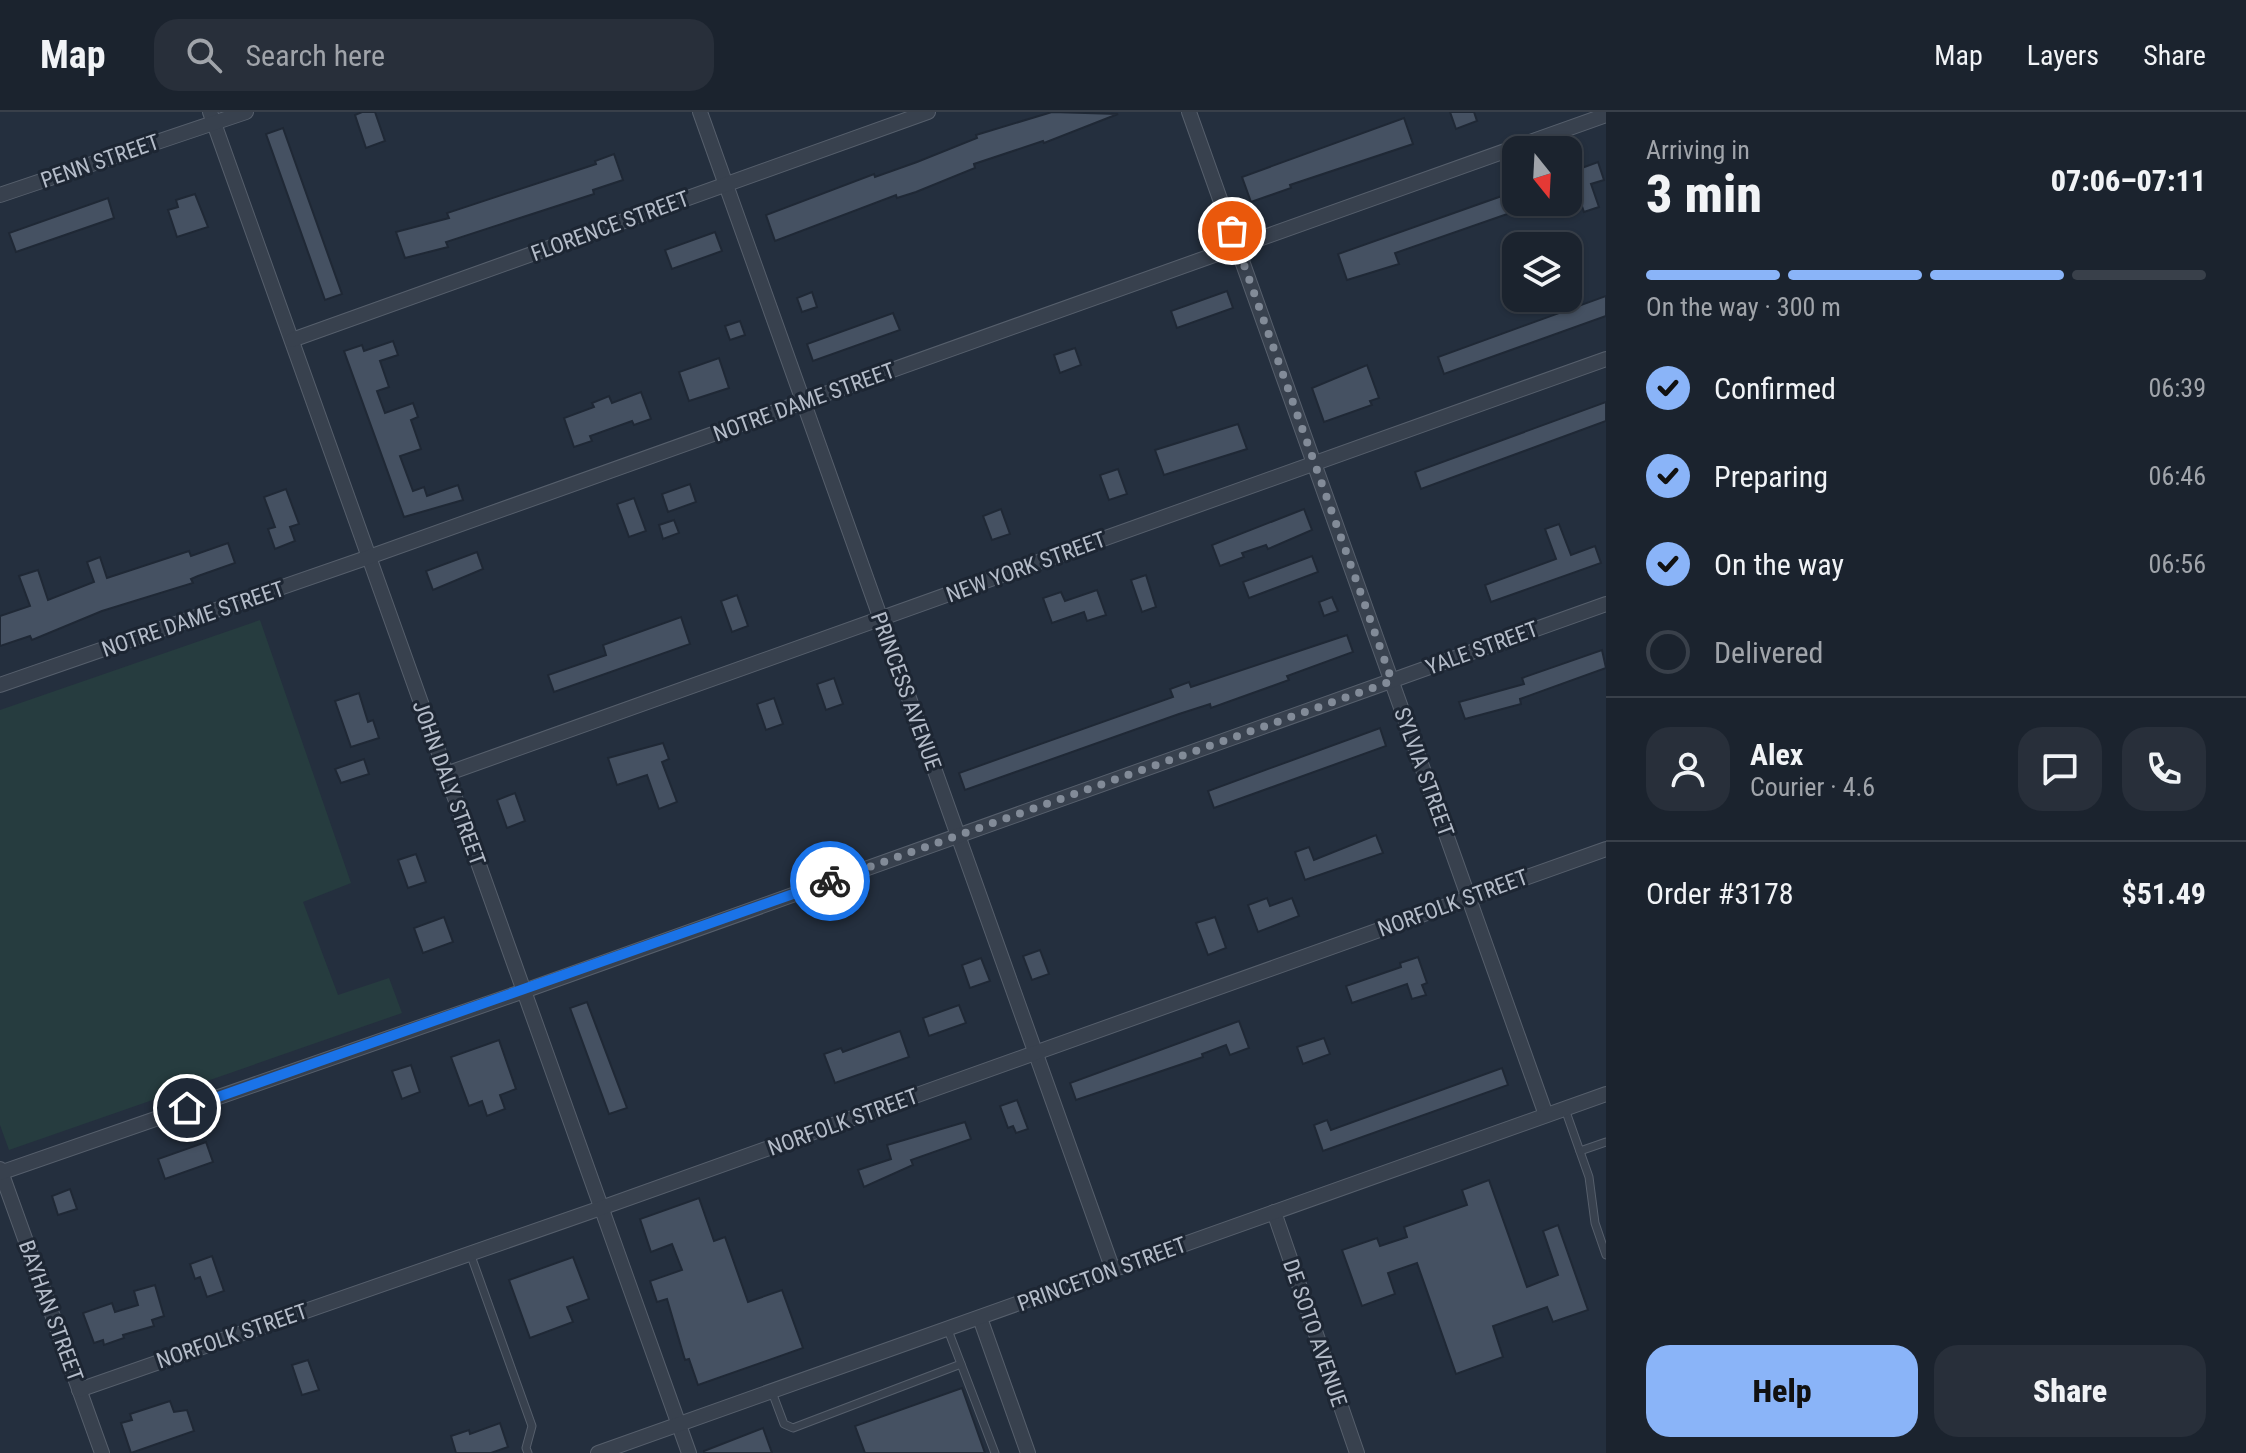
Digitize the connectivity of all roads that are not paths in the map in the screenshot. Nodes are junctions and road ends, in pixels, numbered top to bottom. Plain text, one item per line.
1 (246, 112) edge
2 (700, 112) edge
3 (928, 112) edge
4 (1189, 112) edge
5 (1606, 115) edge
6 (212, 116) edge
7 (726, 185) junction
8 (0, 195) edge
9 (1238, 247) junction
10 (292, 340) junction
11 (1606, 359) edge
12 (803, 402) junction
13 (1315, 463) junction
14 (369, 557) junction
15 (1606, 604) edge
16 (881, 619) junction
17 (1392, 681) junction
18 (0, 685) edge
19 (446, 774) junction
20 (958, 836) junction
21 (1606, 849) edge
22 (1469, 898) junction
23 (524, 991) junction
24 (1035, 1053) junction
25 (1606, 1094) edge
26 (1565, 1109) junction
27 (1546, 1115) junction
28 (1606, 1142) edge
29 (1580, 1151) junction
30 (0, 1171) edge
31 (601, 1208) junction
32 (1274, 1212) junction
33 (470, 1253) junction
34 (1606, 1255) edge
35 (1113, 1270) junction
36 (980, 1318) junction
37 (948, 1330) junction
38 (961, 1364) junction
39 (79, 1390) junction
40 (772, 1392) junction
41 (679, 1425) junction
42 (102, 1453) edge
43 (528, 1453) edge
44 (598, 1453) edge
45 (689, 1453) edge
46 (995, 1453) edge
47 (1028, 1453) edge
48 (1357, 1453) edge

1 - 6 street, PENN STREET
2 - 7 street, PRINCESS AVENUE
3 - 7 street, FLORENCE STREET
4 - 9 street, SYLVIA STREET
5 - 9 street, NOTRE DAME STREET
6 - 8 street, PENN STREET
6 - 10 street, JOHN DALY STREET
7 - 10 street, FLORENCE STREET
7 - 12 street, PRINCESS AVENUE
9 - 12 street, NOTRE DAME STREET
9 - 13 street, SYLVIA STREET
10 - 14 street, JOHN DALY STREET
11 - 13 street, NEW YORK STREET
12 - 14 street, NOTRE DAME STREET
12 - 16 street, PRINCESS AVENUE
13 - 16 street, NEW YORK STREET
13 - 17 street, SYLVIA STREET
14 - 18 street, NOTRE DAME STREET
14 - 19 street, JOHN DALY STREET
15 - 17 street, YALE STREET
16 - 19 street, NEW YORK STREET
16 - 20 street, PRINCESS AVENUE
17 - 20 street, YALE STREET
17 - 22 street, SYLVIA STREET
19 - 23 street, JOHN DALY STREET
20 - 23 street, YALE STREET
20 - 24 street, PRINCESS AVENUE
21 - 22 street, NORFOLK STREET
22 - 24 street, NORFOLK STREET
22 - 27 street, SYLVIA STREET
23 - 30 street, YALE STREET
23 - 31 street, JOHN DALY STREET
24 - 31 street, NORFOLK STREET
24 - 35 street, PRINCESS AVENUE
25 - 26 street, PRINCETON STREET
26 - 27 street, PRINCETON STREET
26 - 29 lane
27 - 32 street, PRINCETON STREET
28 - 29 lane
29 - 34 lane
30 - 39 street, BAYHAN STREET
31 - 33 street, NORFOLK STREET
31 - 41 street, JOHN DALY STREET
32 - 35 street, PRINCETON STREET
32 - 48 street, DE SOTO AVENUE
33 - 39 street, NORFOLK STREET
33 - 43 lane
35 - 36 street, PRINCETON STREET
36 - 37 street, PRINCETON STREET
36 - 47 street
37 - 38 lane
37 - 40 street, PRINCETON STREET
38 - 40 lane
38 - 46 lane
39 - 42 street, BAYHAN STREET
40 - 41 street, PRINCETON STREET
41 - 44 street, PRINCETON STREET
41 - 45 street, JOHN DALY STREET

